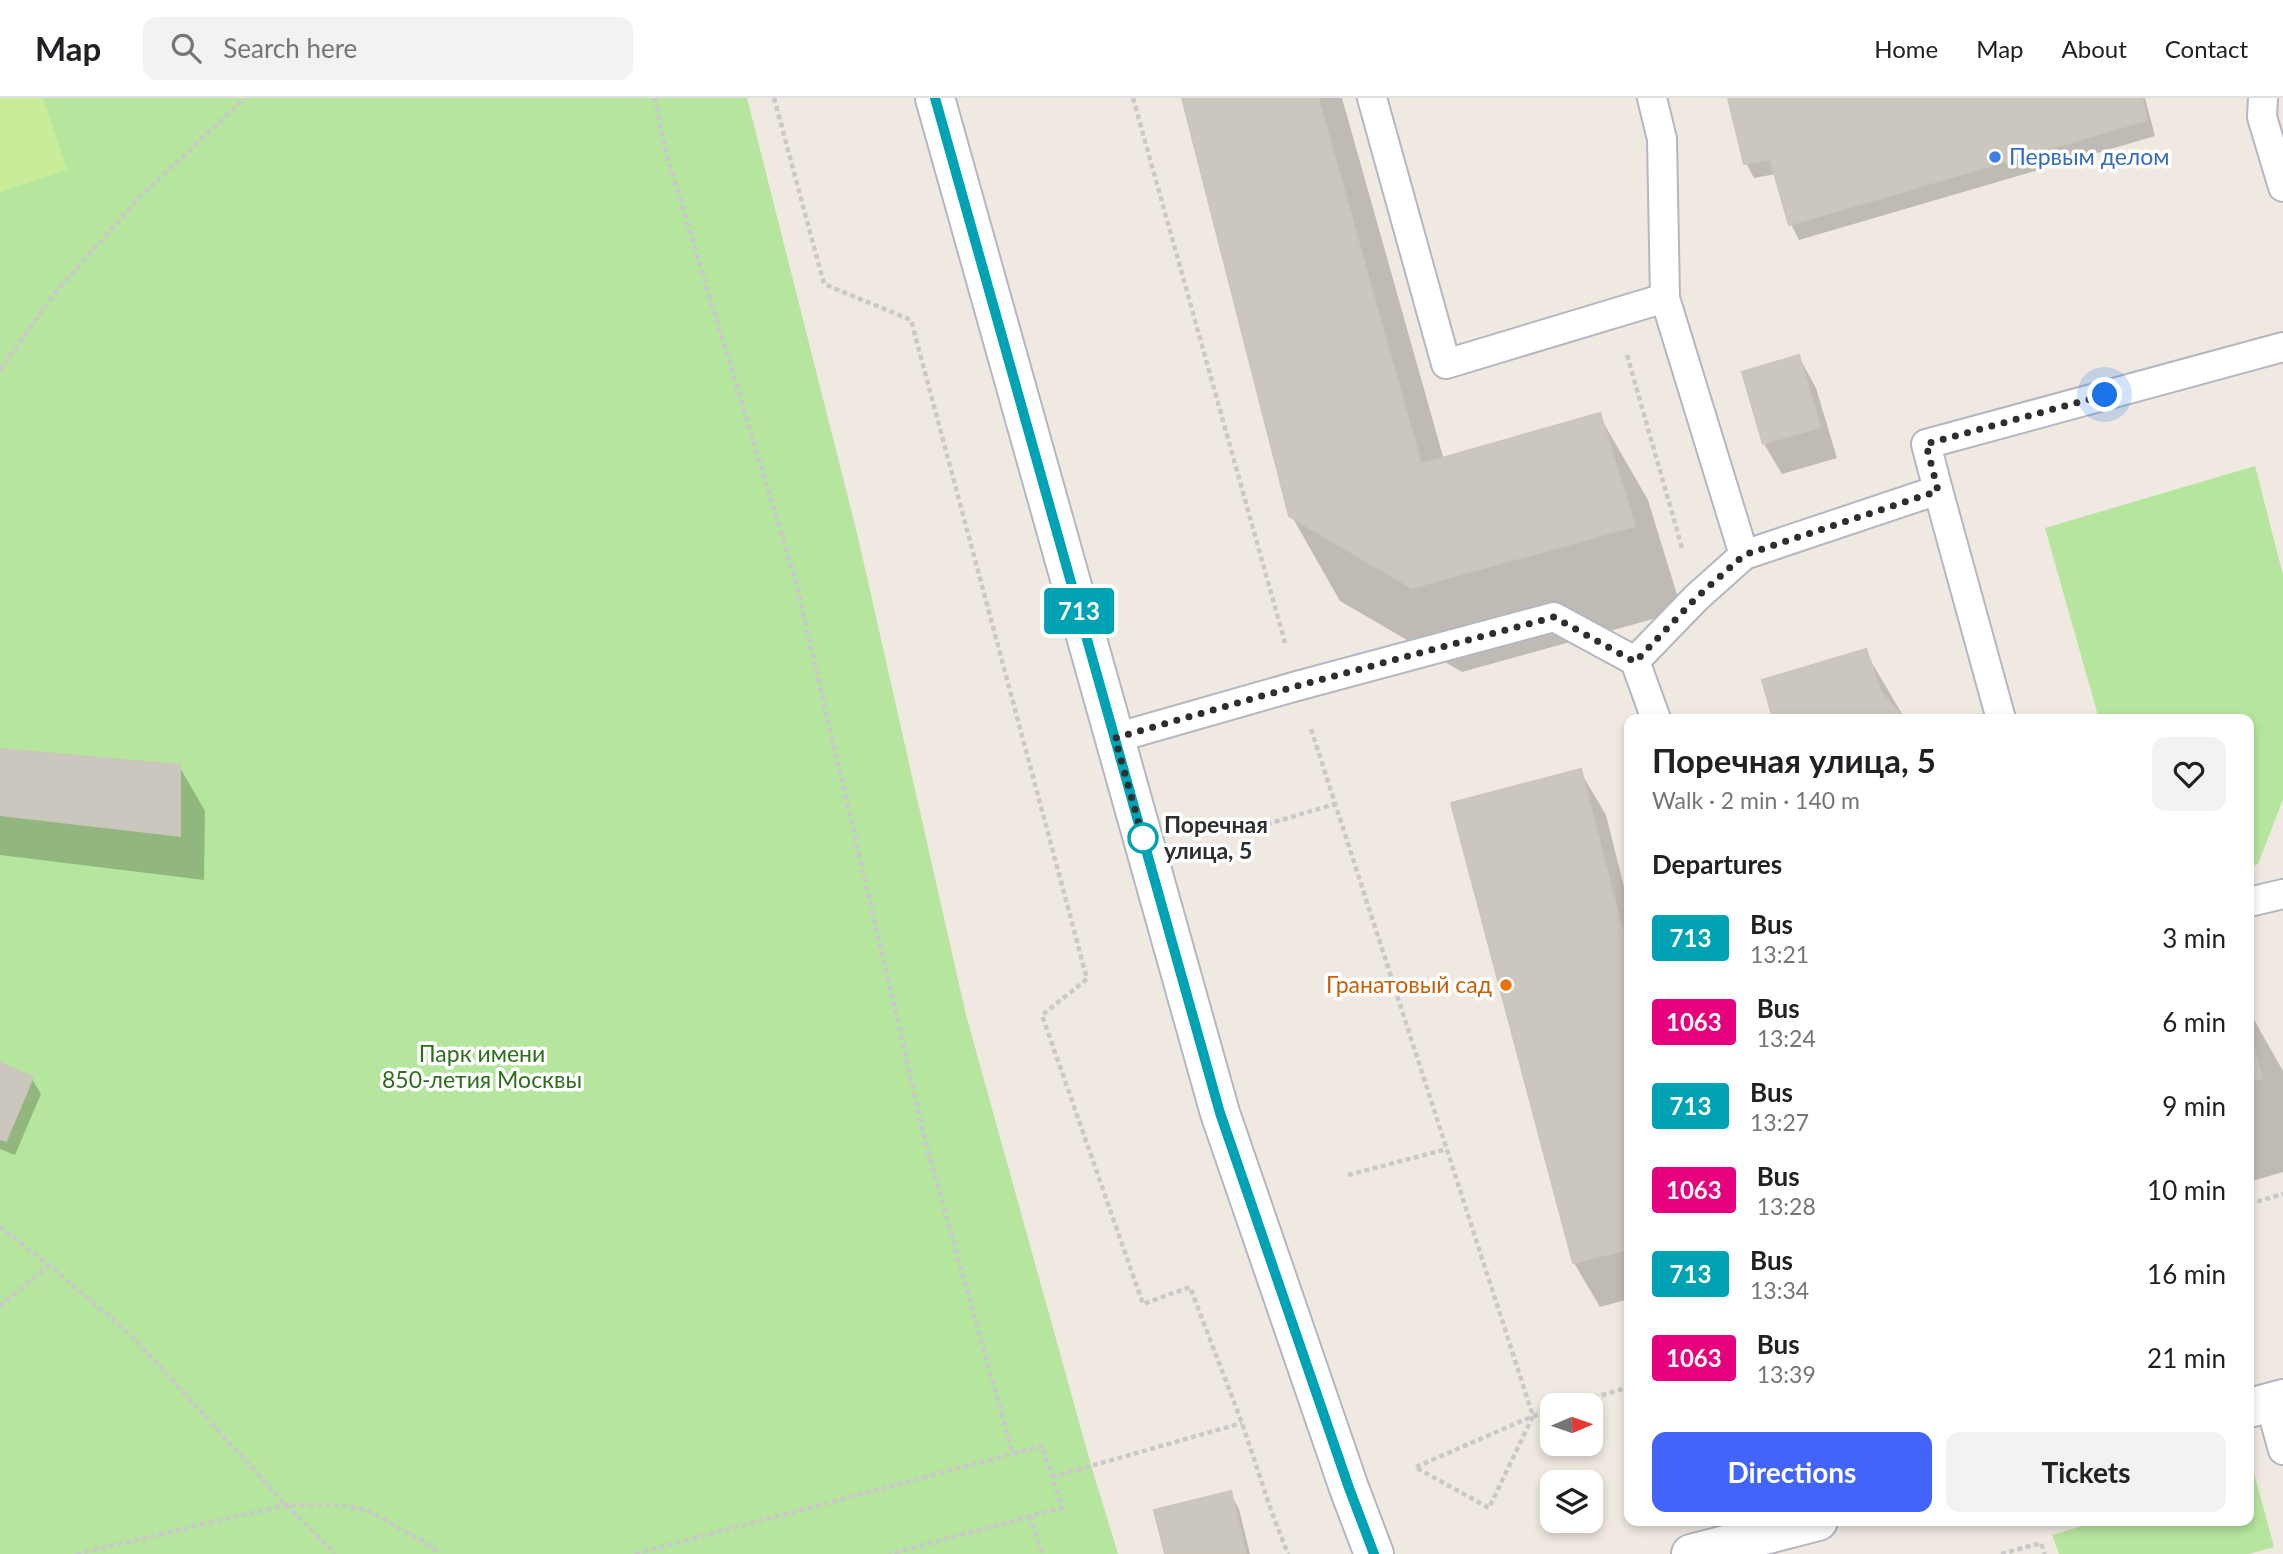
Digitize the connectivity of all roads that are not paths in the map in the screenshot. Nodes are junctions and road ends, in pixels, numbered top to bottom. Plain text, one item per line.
1 (935, 98) edge
2 (1372, 98) edge
3 (1652, 98) edge
4 (2263, 98) edge
5 (2283, 187) edge
6 (1665, 298) junction
7 (2283, 347) edge
8 (1938, 491) junction
9 (1744, 555) junction
10 (1635, 662) junction
11 (1654, 714) edge
12 (2000, 714) edge
13 (1115, 738) junction
14 (2283, 894) edge
15 (2254, 901) edge
16 (2267, 1404) edge
17 (2283, 1450) edge
18 (1799, 1526) edge
19 (1374, 1554) edge
20 (1691, 1554) edge

1 - 13 main road
2 - 6 lane
3 - 6 lane
4 - 5 lane
6 - 9 lane
7 - 8 lane
8 - 9 lane
8 - 12 lane
9 - 10 lane
10 - 11 lane
10 - 13 lane
13 - 19 main road
14 - 15 lane
16 - 17 lane
18 - 20 main road

